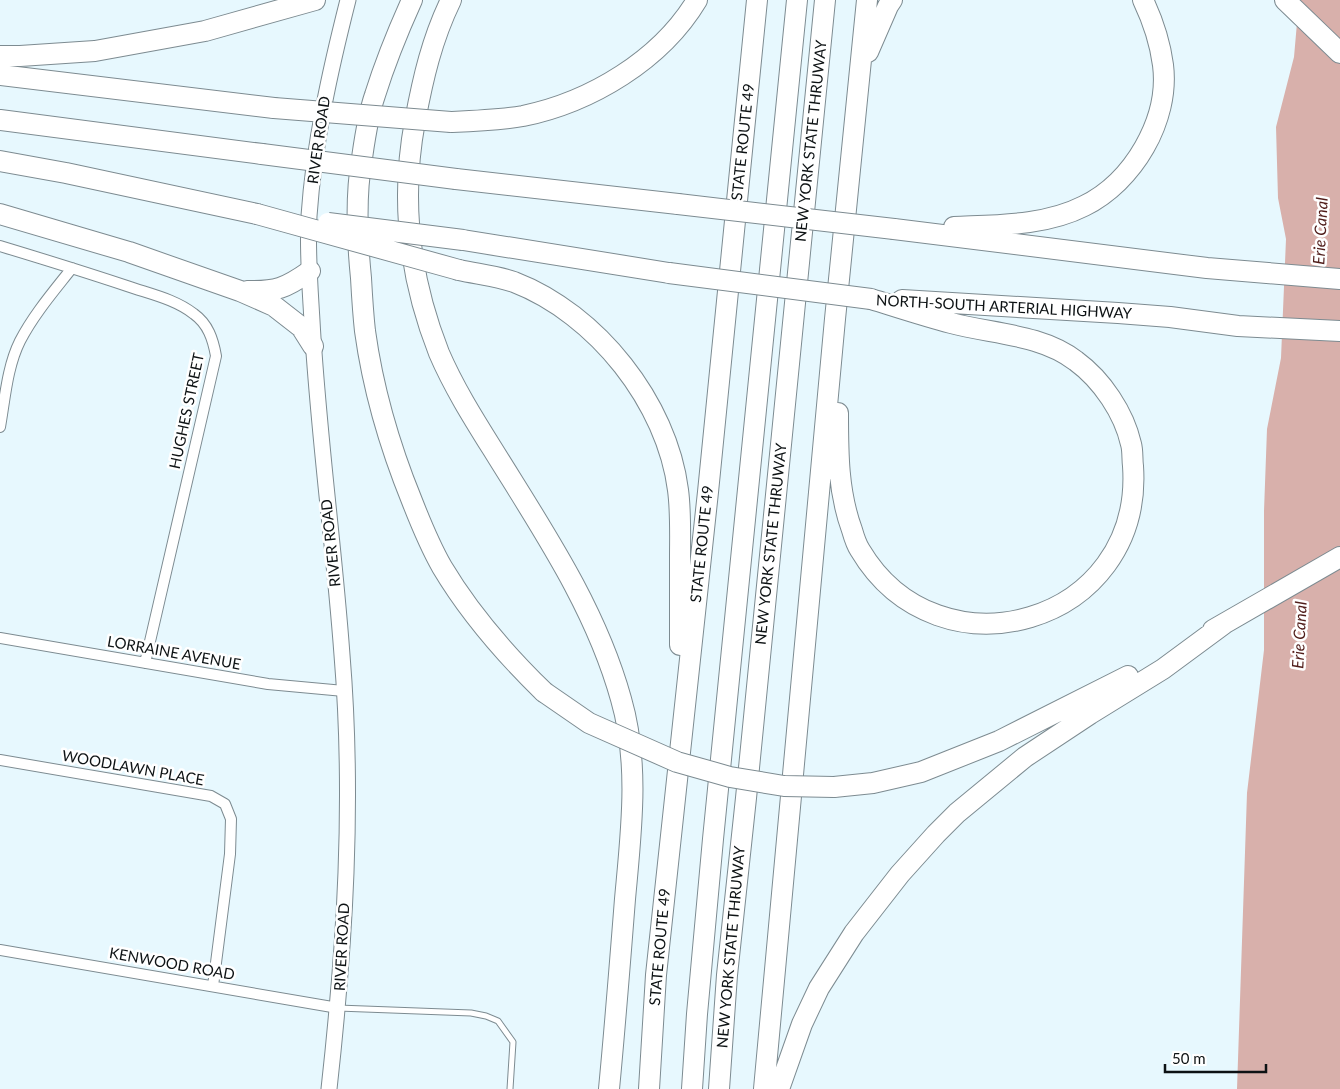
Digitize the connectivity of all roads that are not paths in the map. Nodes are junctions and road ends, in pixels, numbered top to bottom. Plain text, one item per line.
1 (316, 0) edge
2 (348, 0) edge
3 (399, 0) edge
4 (412, 0) edge
5 (451, 0) edge
6 (697, 0) edge
7 (757, 0) edge
8 (797, 0) edge
9 (825, 0) edge
10 (867, 0) edge
11 (892, 0) edge
12 (1143, 0) edge
13 (1284, 0) edge
14 (1340, 53) edge
15 (0, 56) edge
16 (860, 70) junction
17 (0, 75) edge
18 (374, 97) junction
19 (4, 120) edge
20 (0, 161) edge
21 (0, 214) edge
22 (257, 214) junction
23 (894, 228) junction
24 (0, 246) edge
25 (72, 268) junction
26 (310, 271) junction
27 (1340, 279) edge
28 (240, 291) junction
29 (870, 299) junction
30 (835, 319) junction
31 (1340, 332) edge
32 (313, 346) junction
33 (0, 428) edge
34 (1340, 557) edge
35 (1224, 624) junction
36 (0, 638) edge
37 (146, 663) junction
38 (344, 691) junction
39 (682, 730) junction
40 (0, 760) edge
41 (0, 950) edge
42 (213, 986) junction
43 (338, 1008) junction
44 (329, 1089) edge
45 (510, 1089) edge
46 (610, 1089) edge
47 (649, 1089) edge
48 (692, 1089) edge
49 (719, 1089) edge
50 (764, 1089) edge
51 (779, 1089) edge

1 - 15 highway
2 - 26 main road, RIVER ROAD
3 - 18 highway
4 - 18 highway
5 - 46 highway
6 - 17 highway, bridge
7 - 39 highway, STATE ROUTE 49
8 - 48 highway, NEW YORK STATE THRUWAY
9 - 49 highway, NEW YORK STATE THRUWAY
10 - 16 highway
11 - 16 highway
12 - 23 highway
13 - 14 highway
16 - 30 highway
18 - 35 highway, bridge
19 - 23 highway, bridge
20 - 22 highway
21 - 28 highway
22 - 29 highway, NORTH-SOUTH ARTERIAL HIGHWAY, bridge
22 - 39 highway, bridge
23 - 27 highway
24 - 25 street, HUGHES STREET
25 - 33 street
25 - 37 street, HUGHES STREET
26 - 28 highway
26 - 32 main road, RIVER ROAD
28 - 32 highway
29 - 30 highway
29 - 31 highway, NORTH-SOUTH ARTERIAL HIGHWAY
30 - 50 highway
32 - 38 main road, RIVER ROAD
34 - 35 highway
35 - 51 highway
36 - 37 street, LORRAINE AVENUE
37 - 38 street, LORRAINE AVENUE
38 - 43 main road, RIVER ROAD
39 - 47 highway, STATE ROUTE 49
40 - 42 street, WOODLAWN PLACE
41 - 42 street, KENWOOD ROAD
42 - 43 street, KENWOOD ROAD
43 - 44 main road, RIVER ROAD
43 - 45 lane

